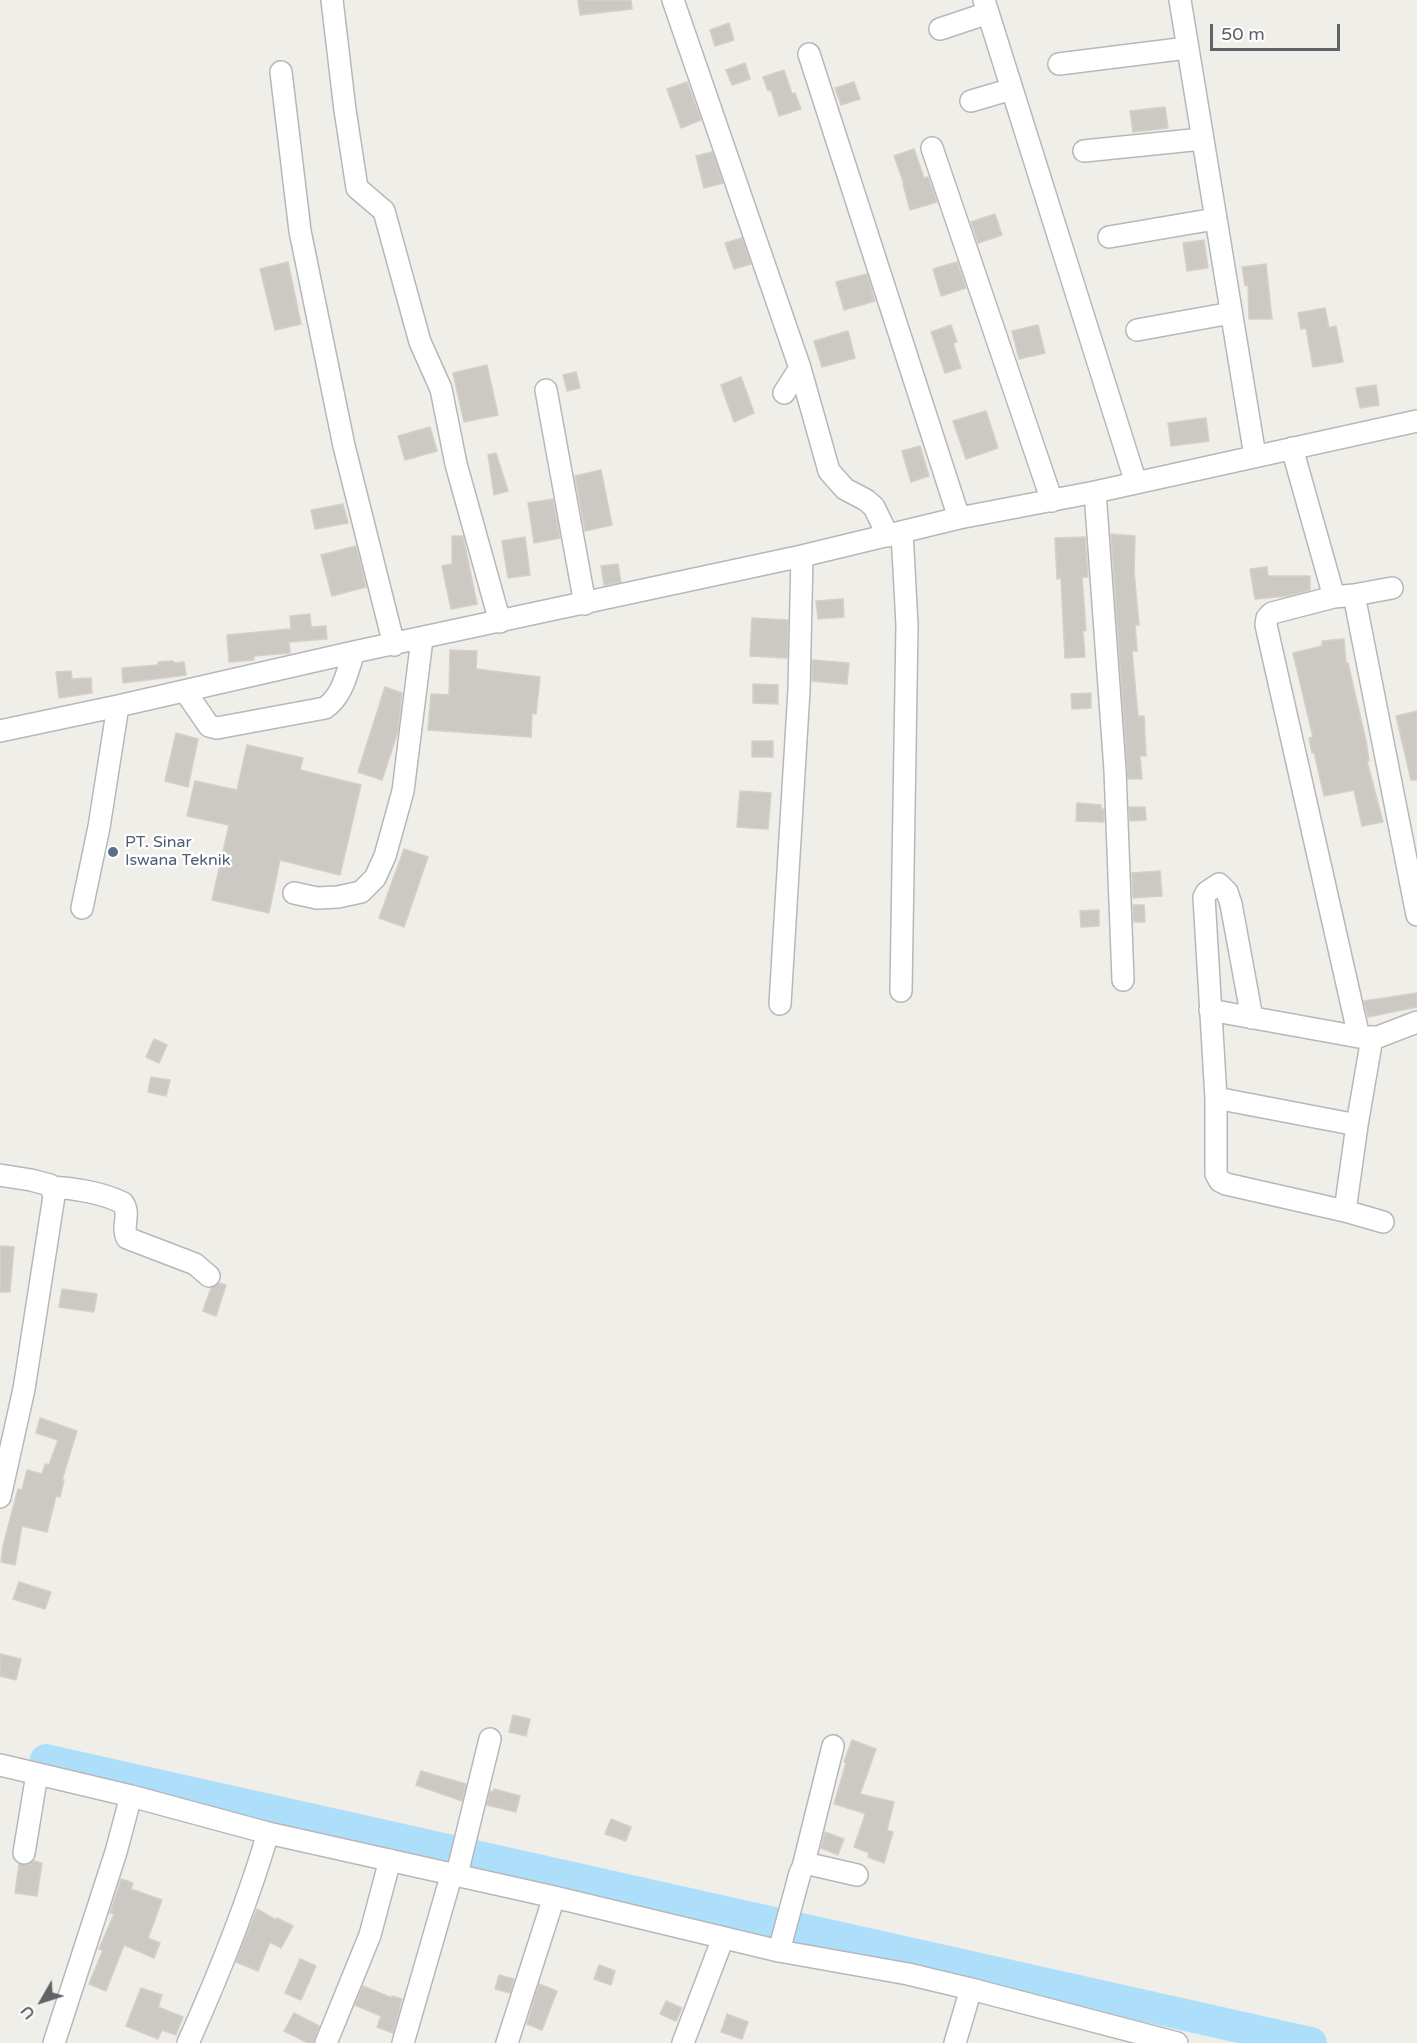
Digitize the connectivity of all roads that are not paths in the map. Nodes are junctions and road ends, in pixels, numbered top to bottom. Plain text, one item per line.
1 (332, 0) edge
2 (673, 0) edge
3 (1180, 0) edge
4 (986, 7) edge
5 (940, 29) dead end
6 (1187, 48) junction
7 (809, 54) dead end
8 (1059, 64) dead end
9 (281, 72) dead end
10 (1012, 89) junction
11 (971, 101) dead end
12 (1202, 138) junction
13 (932, 148) dead end
14 (1084, 151) dead end
15 (1215, 219) junction
16 (1109, 237) dead end
17 (1231, 313) junction
18 (1137, 330) dead end
19 (800, 368) junction
20 (546, 390) dead end
21 (784, 393) dead end
22 (1417, 421) edge
23 (1292, 448) junction
24 (1255, 456) junction
25 (1136, 483) junction
26 (1095, 492) junction
27 (1052, 501) junction
28 (960, 519) junction
29 (895, 534) junction
30 (802, 556) junction
31 (1392, 588) dead end
32 (1344, 596) junction
33 (585, 604) junction
34 (500, 622) junction
35 (422, 639) junction
36 (394, 645) junction
37 (354, 652) junction
38 (185, 691) junction
39 (118, 706) junction
40 (0, 731) edge
41 (294, 893) dead end
42 (82, 908) dead end
43 (1417, 915) edge
44 (1123, 980) dead end
45 (901, 991) dead end
46 (780, 1004) dead end
47 (1210, 1010) junction
48 (1252, 1018) junction
49 (1417, 1022) edge
50 (1365, 1037) junction
51 (1216, 1098) junction
52 (1357, 1125) junction
53 (0, 1175) edge
54 (52, 1187) junction
55 (1345, 1211) junction
56 (1383, 1222) dead end
57 (209, 1275) dead end
58 (0, 1497) edge
59 (490, 1739) dead end
60 (833, 1746) dead end
61 (0, 1765) edge
62 (37, 1774) junction
63 (131, 1796) junction
64 (268, 1833) junction
65 (24, 1853) dead end
66 (390, 1860) junction
67 (803, 1867) junction
68 (456, 1872) junction
69 (857, 1875) dead end
70 (554, 1897) junction
71 (723, 1938) junction
72 (779, 1951) junction
73 (971, 1989) junction
74 (54, 2043) edge
75 (188, 2043) edge
76 (326, 2043) edge
77 (403, 2043) edge
78 (507, 2043) edge
79 (683, 2043) edge
80 (955, 2043) edge
81 (1177, 2043) edge

1 - 34 street
2 - 19 street
3 - 6 street
4 - 5 street
4 - 10 street
6 - 8 street
6 - 12 street
7 - 28 street
9 - 36 street
10 - 11 street
10 - 25 street
12 - 14 street
12 - 15 street
13 - 27 street
15 - 16 street
15 - 17 street
17 - 18 street
17 - 24 street
19 - 21 street
19 - 29 street
20 - 33 street
22 - 23 street
23 - 24 street
23 - 32 street
24 - 25 street
25 - 26 street
26 - 27 street
26 - 44 street
27 - 28 street
28 - 29 street
29 - 30 street
29 - 45 street
30 - 33 street
30 - 46 street
31 - 32 street
32 - 43 street
32 - 50 street
33 - 34 street
34 - 35 street
35 - 36 street
35 - 41 street
36 - 37 street
37 - 38 street
37 - 38 street
38 - 39 street
39 - 40 street
39 - 42 street
47 - 48 street
47 - 48 street
47 - 51 street
48 - 50 street
49 - 50 street
50 - 52 street
51 - 52 street
51 - 55 street
52 - 55 street
53 - 54 street
54 - 57 street
54 - 58 street
55 - 56 street
59 - 68 street
60 - 67 street
61 - 62 street
62 - 63 street
62 - 65 street
63 - 64 street
63 - 74 street
64 - 66 street
64 - 75 street
66 - 68 street
66 - 76 street
67 - 69 street
67 - 72 street
68 - 70 street
68 - 77 street
70 - 71 street
70 - 78 street
71 - 72 street
71 - 79 street
72 - 73 street
73 - 80 street
73 - 81 street

